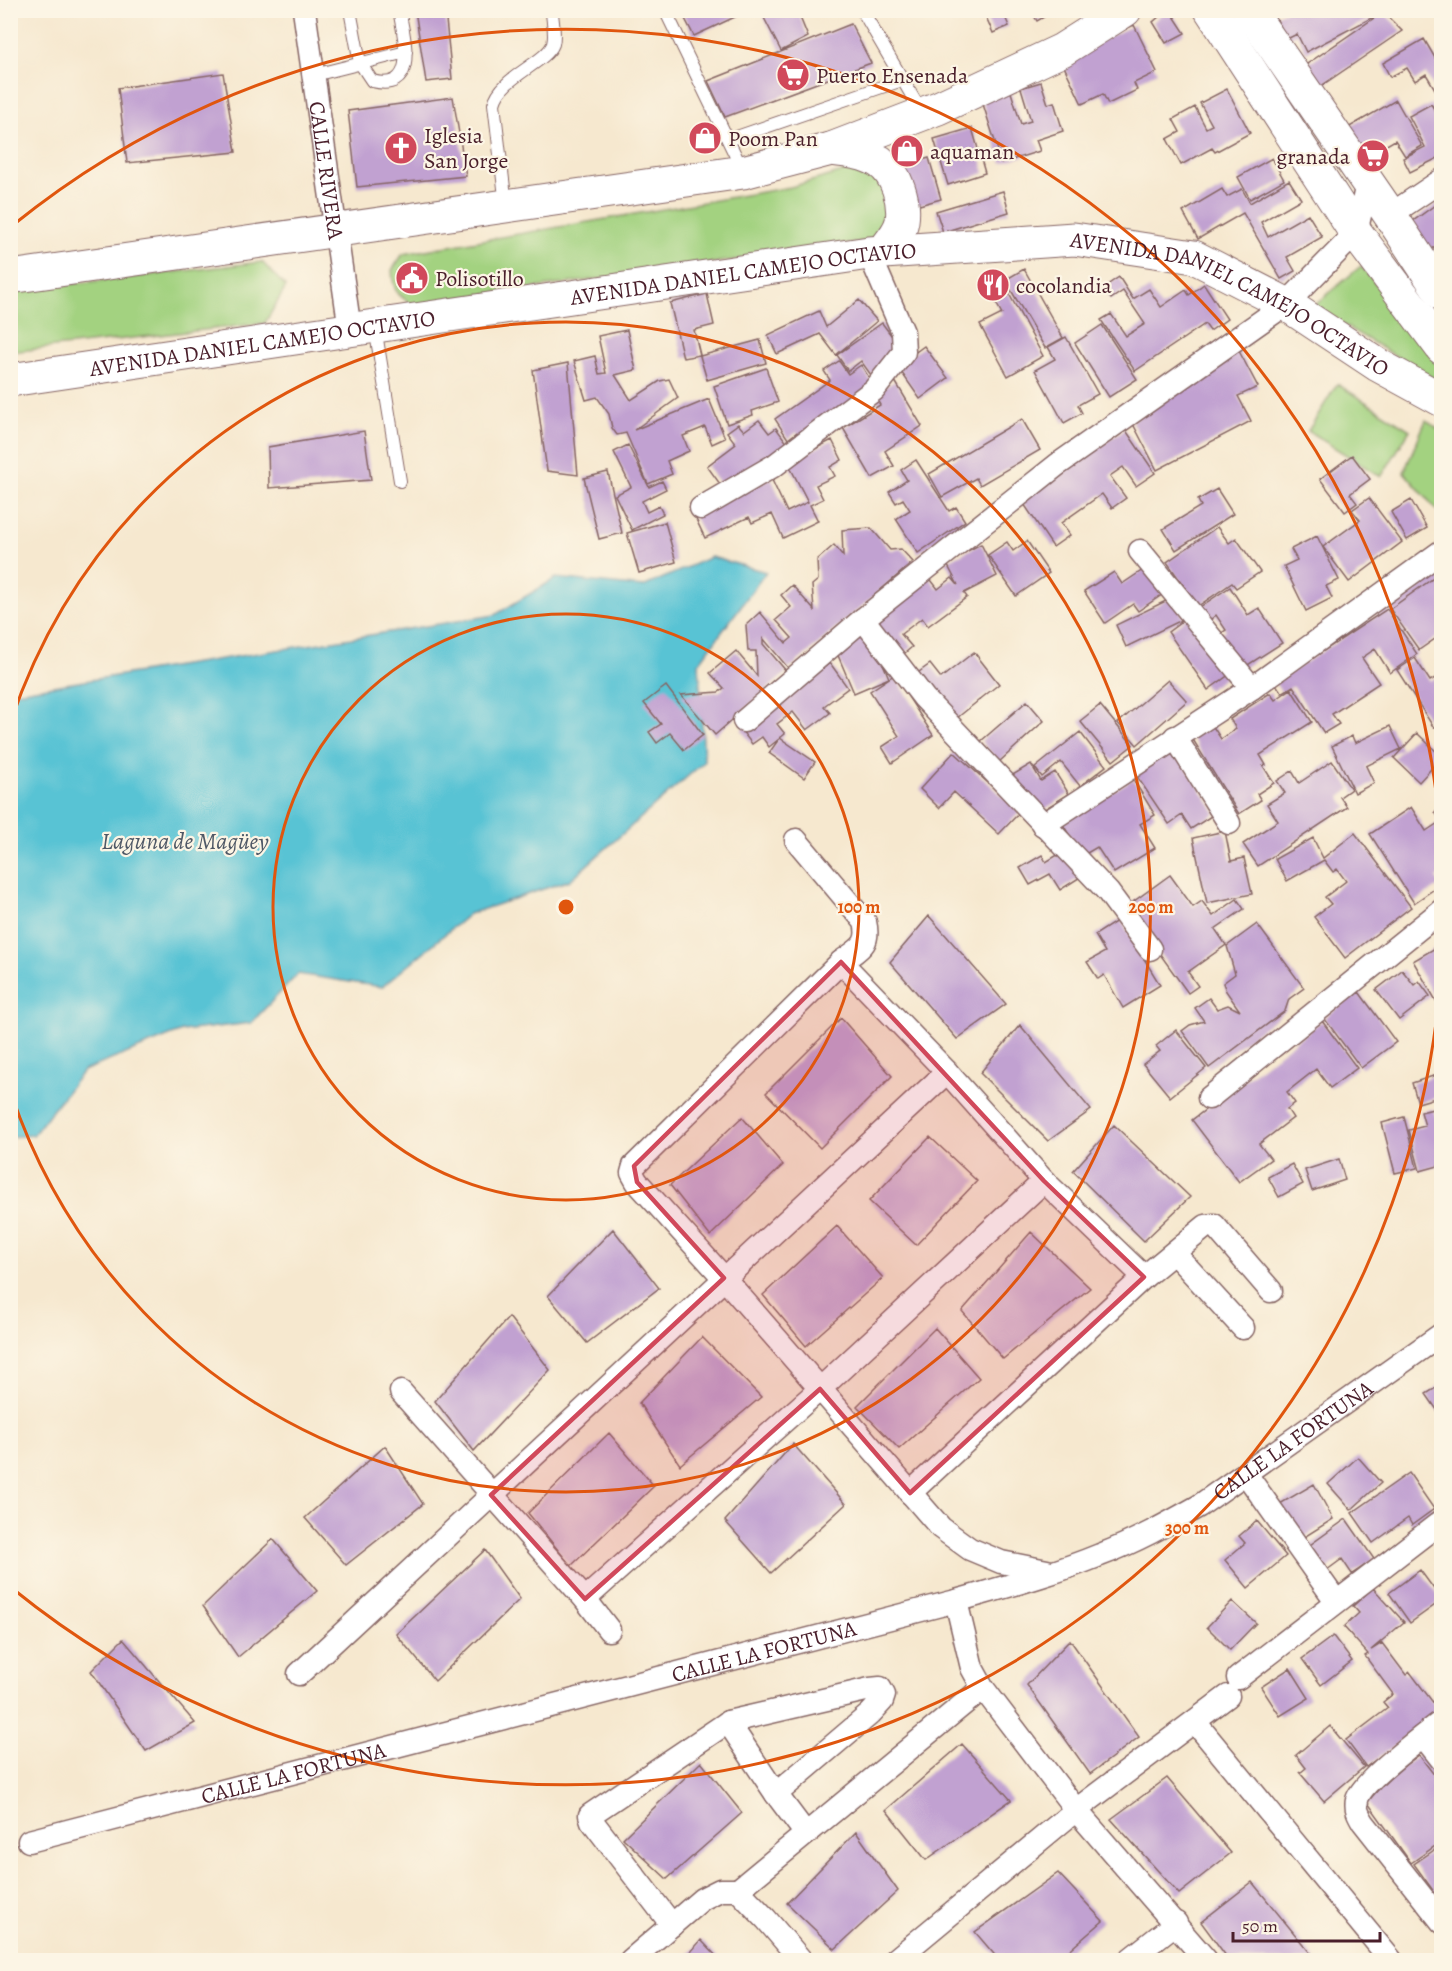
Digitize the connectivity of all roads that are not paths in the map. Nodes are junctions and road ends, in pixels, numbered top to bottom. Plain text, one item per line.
1 (304, 10) edge
2 (350, 10) edge
3 (399, 10) edge
4 (552, 10) edge
5 (665, 10) edge
6 (862, 10) edge
7 (1125, 10) edge
8 (1211, 10) edge
9 (1249, 10) edge
10 (406, 52) junction
11 (360, 63) junction
12 (314, 75) junction
13 (902, 80) junction
14 (923, 114) junction
15 (728, 140) junction
16 (831, 149) junction
17 (743, 172) junction
18 (1442, 180) edge
19 (1367, 184) junction
20 (506, 207) junction
21 (1390, 215) junction
22 (337, 230) junction
23 (1356, 233) junction
24 (876, 253) junction
25 (10, 277) edge
26 (1442, 294) edge
27 (1286, 304) junction
28 (363, 328) junction
29 (1442, 348) edge
30 (10, 380) edge
31 (1442, 400) edge
32 (400, 481) dead end
33 (701, 508) dead end
34 (1140, 551) dead end
35 (1442, 551) edge
36 (862, 619) junction
37 (1252, 688) junction
38 (744, 721) dead end
39 (1175, 737) junction
40 (1228, 823) dead end
41 (1043, 825) junction
42 (796, 840) dead end
43 (1442, 910) edge
44 (1150, 949) dead end
45 (841, 962) junction
46 (947, 1072) junction
47 (1209, 1098) dead end
48 (1044, 1181) junction
49 (1174, 1253) junction
50 (1144, 1277) junction
51 (724, 1278) junction
52 (1271, 1291) dead end
53 (1243, 1328) dead end
54 (1442, 1334) edge
55 (820, 1389) junction
56 (401, 1392) dead end
57 (1246, 1474) junction
58 (910, 1493) junction
59 (491, 1495) junction
60 (1442, 1521) edge
61 (1053, 1572) junction
62 (585, 1599) junction
63 (956, 1601) junction
64 (1336, 1601) junction
65 (609, 1630) dead end
66 (299, 1674) dead end
67 (983, 1688) junction
68 (1442, 1721) edge
69 (728, 1722) junction
70 (1195, 1722) junction
71 (1423, 1736) junction
72 (1442, 1760) edge
73 (776, 1794) junction
74 (1076, 1810) junction
75 (806, 1834) junction
76 (29, 1841) dead end
77 (738, 1890) junction
78 (1442, 1922) edge
79 (1176, 1923) junction
80 (672, 1925) junction
81 (1380, 1957) edge
82 (631, 1960) edge
83 (801, 1960) edge
84 (895, 1960) edge
85 (1129, 1960) edge
86 (1206, 1960) edge

1 - 12 street, CALLE RIVERA
2 - 11 lane
3 - 10 lane
4 - 20 lane
5 - 15 lane
6 - 13 lane
7 - 14 main road
8 - 23 main road
9 - 19 main road
10 - 11 lane
10 - 11 lane
11 - 12 lane
12 - 22 street, CALLE RIVERA
13 - 14 lane
13 - 15 lane
14 - 16 main road
15 - 17 lane
16 - 17 main road
16 - 24 main road
17 - 20 main road
18 - 21 street
19 - 21 main road
19 - 23 street
20 - 22 main road
21 - 26 main road
22 - 25 main road
22 - 28 street, CALLE RIVERA
23 - 27 street
23 - 29 main road
24 - 27 main road, AVENIDA DANIEL CAMEJO OCTAVIO
24 - 28 main road, AVENIDA DANIEL CAMEJO OCTAVIO
24 - 33 street
27 - 31 main road, AVENIDA DANIEL CAMEJO OCTAVIO
27 - 36 street
28 - 30 main road, AVENIDA DANIEL CAMEJO OCTAVIO
28 - 32 lane
34 - 37 street
35 - 37 street
36 - 38 street
36 - 41 street
37 - 39 street
39 - 40 street
39 - 41 street
41 - 44 street
42 - 45 street
43 - 47 street
45 - 46 street
45 - 51 street
46 - 48 street
46 - 51 street
48 - 50 street
48 - 55 street
49 - 50 street
49 - 52 street
49 - 53 street
50 - 58 street
51 - 55 street
51 - 59 street
54 - 57 street, CALLE LA FORTUNA
55 - 58 street
55 - 62 street
56 - 59 street
57 - 61 street, CALLE LA FORTUNA
57 - 64 street
58 - 61 street
59 - 62 street
59 - 66 street
60 - 64 street
61 - 63 street, CALLE LA FORTUNA
62 - 65 street
63 - 67 street
63 - 76 street, CALLE LA FORTUNA
64 - 70 street
67 - 74 street
67 - 75 street
68 - 71 street
69 - 73 street
69 - 73 street
69 - 80 street
70 - 74 street
70 - 81 street
71 - 72 street
71 - 78 street
73 - 75 street
74 - 79 street
74 - 84 street
75 - 77 street
77 - 80 street
77 - 83 street
79 - 85 street
79 - 86 street
80 - 82 street

